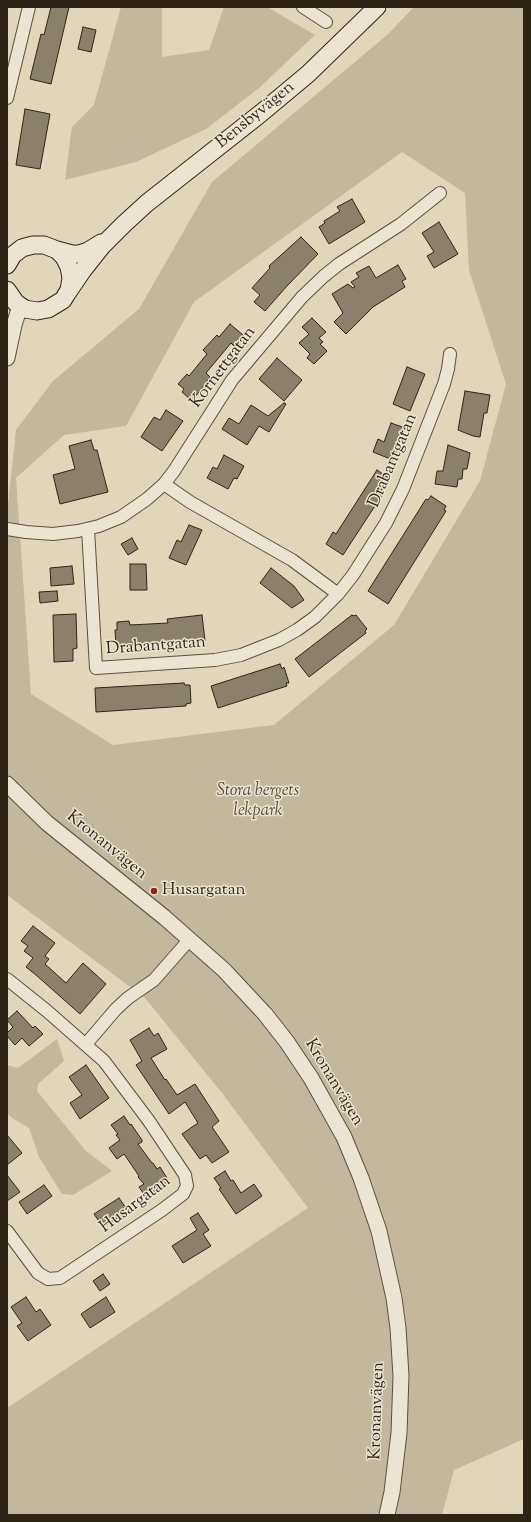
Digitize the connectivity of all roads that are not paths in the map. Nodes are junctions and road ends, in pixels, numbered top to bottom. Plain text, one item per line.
1 (29, 7) edge
2 (303, 7) edge
3 (378, 7) edge
4 (326, 22) dead end
5 (13, 49) edge
6 (7, 98) edge
7 (440, 193) dead end
8 (129, 219) junction
9 (33, 245) junction
10 (7, 246) edge
11 (57, 250) junction
12 (7, 265) edge
13 (7, 290) edge
14 (66, 294) junction
15 (20, 306) junction
16 (450, 354) dead end
17 (7, 358) edge
18 (164, 484) junction
19 (7, 529) edge
20 (88, 529) junction
21 (338, 594) junction
22 (7, 784) edge
23 (189, 940) junction
24 (7, 979) edge
25 (86, 1044) junction
26 (7, 1230) edge
27 (387, 1515) edge

1 - 5 street
2 - 4 street
3 - 8 main road, Bensbyvägen
5 - 6 street
7 - 18 street, Kornettgatan
8 - 11 main road, Bensbyvägen
8 - 14 main road, Bensbyvägen
9 - 10 main road
9 - 11 main road, Bensbyvägen
9 - 12 main road
11 - 14 main road
13 - 15 main road
14 - 15 main road, Bensbyvägen
15 - 17 street
16 - 21 street, Drabantgatan
18 - 20 street, Kornettgatan
18 - 21 street
19 - 20 street, Kornettgatan
20 - 21 street, Drabantgatan
22 - 23 street, Kronanvägen
23 - 25 street
23 - 27 street, Kronanvägen
24 - 25 street, Husargatan
25 - 26 street, Husargatan

